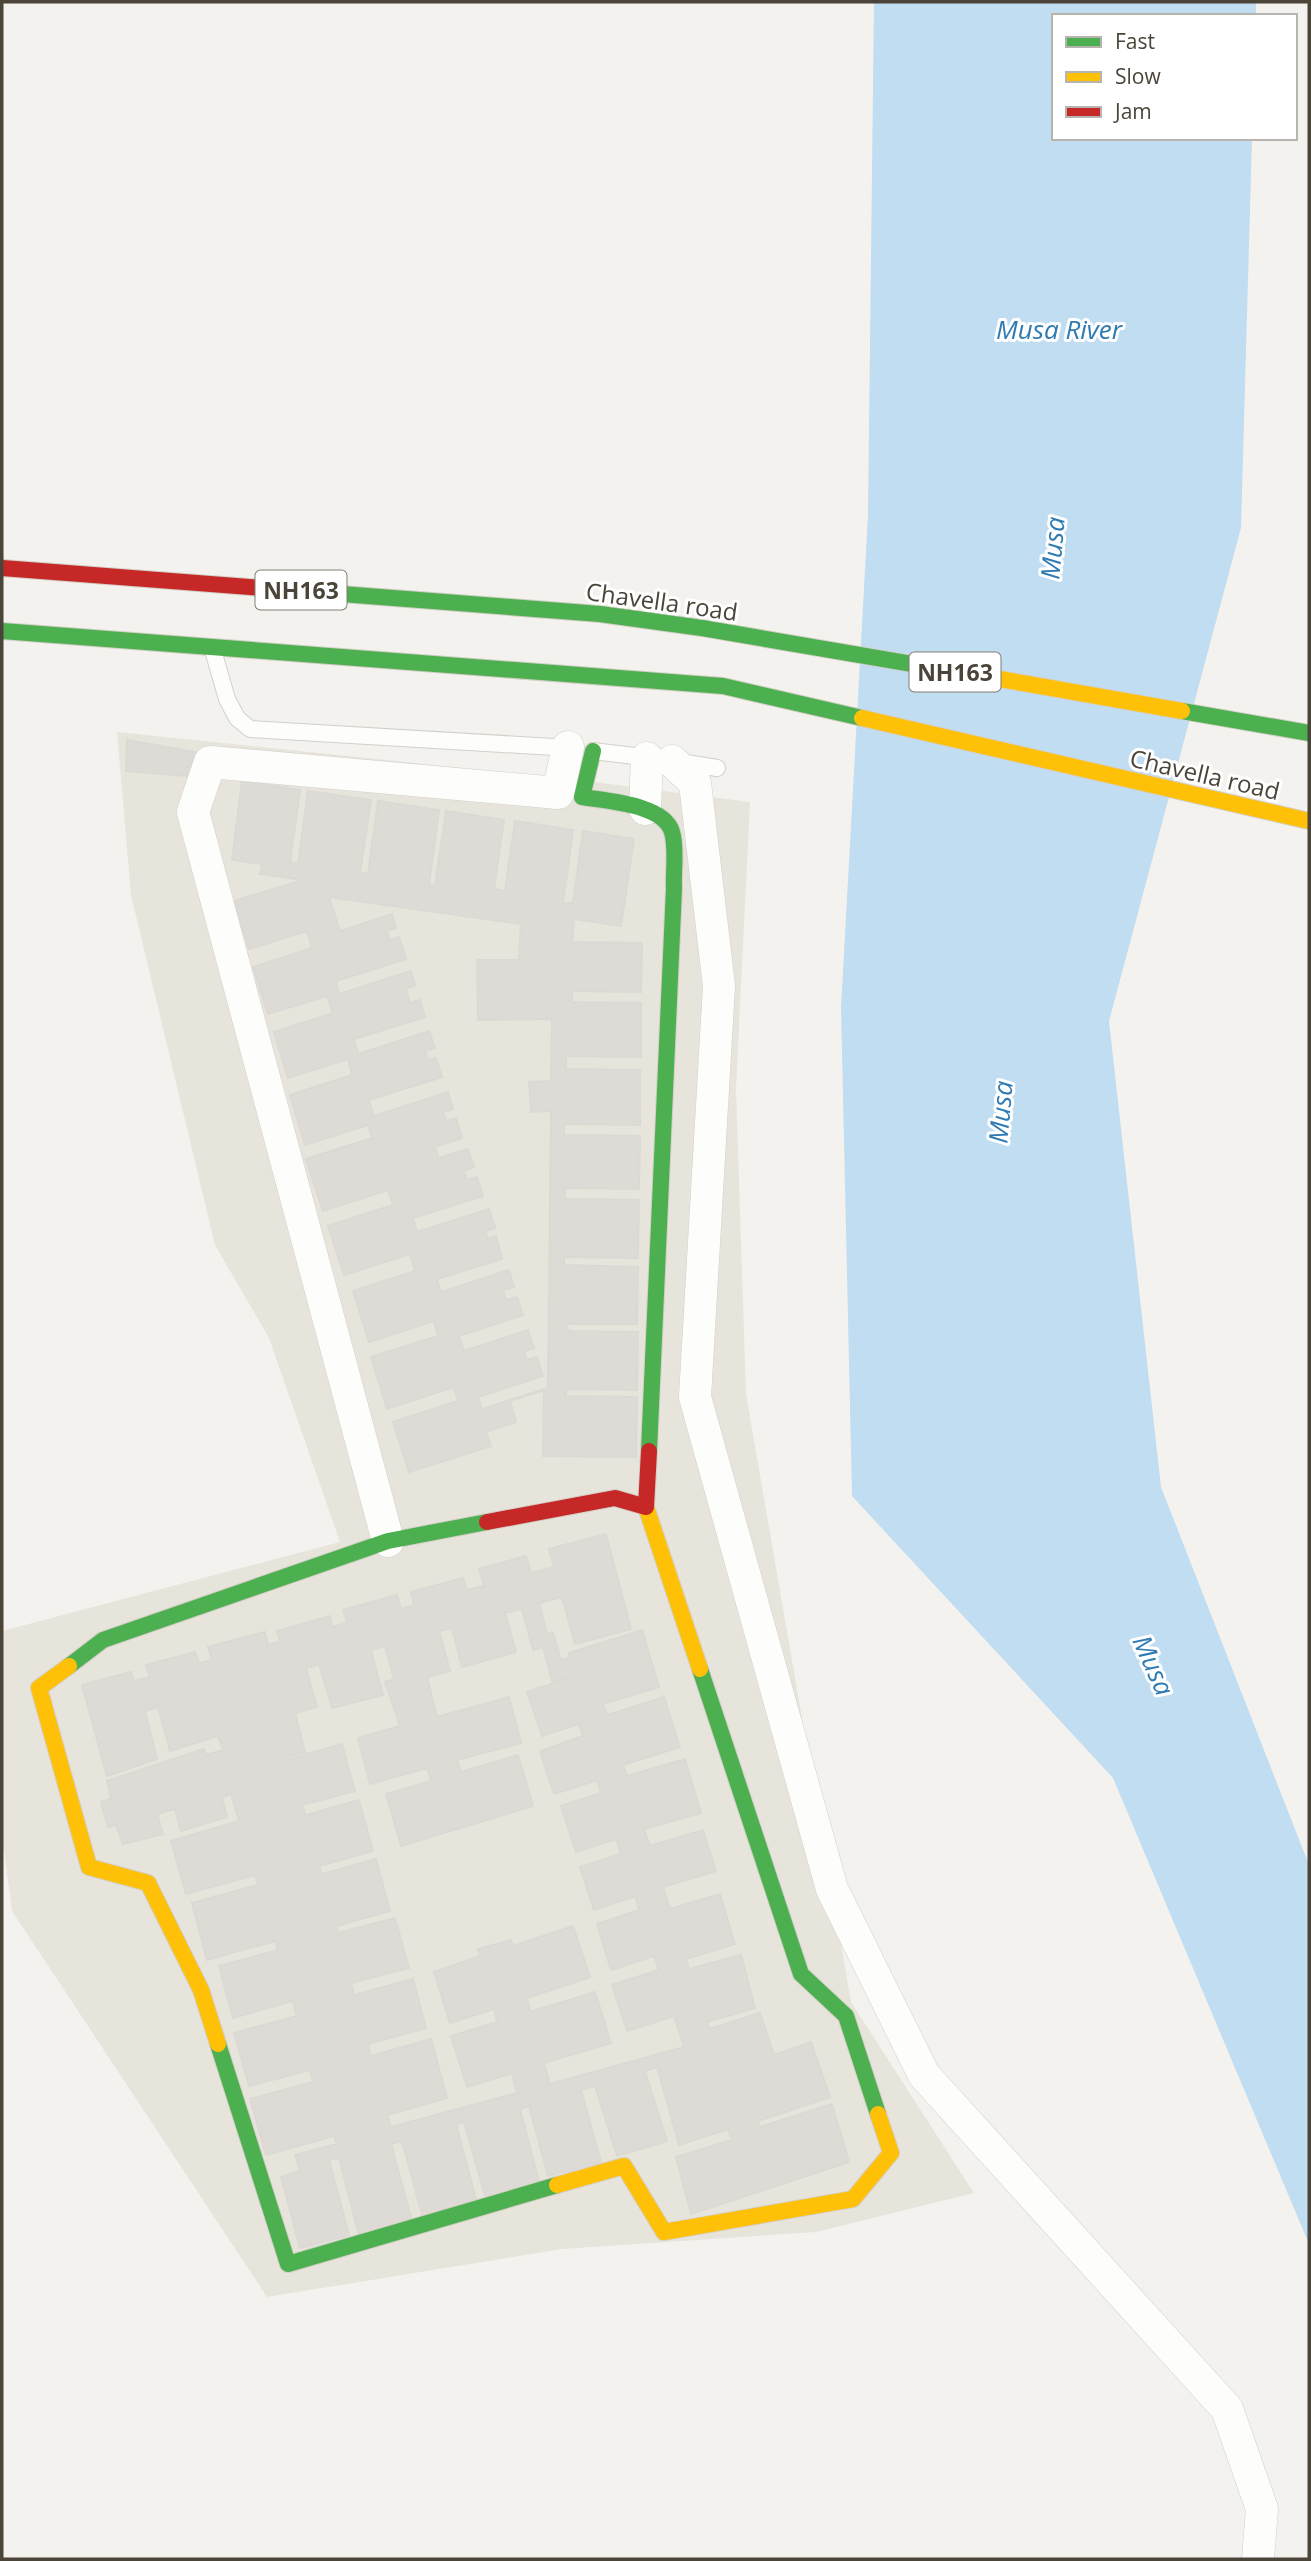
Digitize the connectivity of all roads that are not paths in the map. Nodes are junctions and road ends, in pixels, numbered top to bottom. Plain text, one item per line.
1 (2, 568) edge
2 (2, 631) edge
3 (212, 647) junction
4 (1309, 733) edge
5 (580, 749) junction
6 (660, 759) junction
7 (717, 768) dead end
8 (570, 795) junction
9 (645, 808) junction
10 (1309, 821) edge
11 (646, 1507) junction
12 (388, 1541) junction
13 (1258, 2559) edge

1 - 4 main road, Chavella road / NH163
2 - 3 main road, NH163
3 - 5 lane
3 - 10 main road, Chavella road / NH163
5 - 6 lane
5 - 8 street
6 - 7 lane
6 - 9 street
6 - 13 street
8 - 9 main road
8 - 12 street
9 - 11 main road
11 - 12 main road
11 - 12 main road

